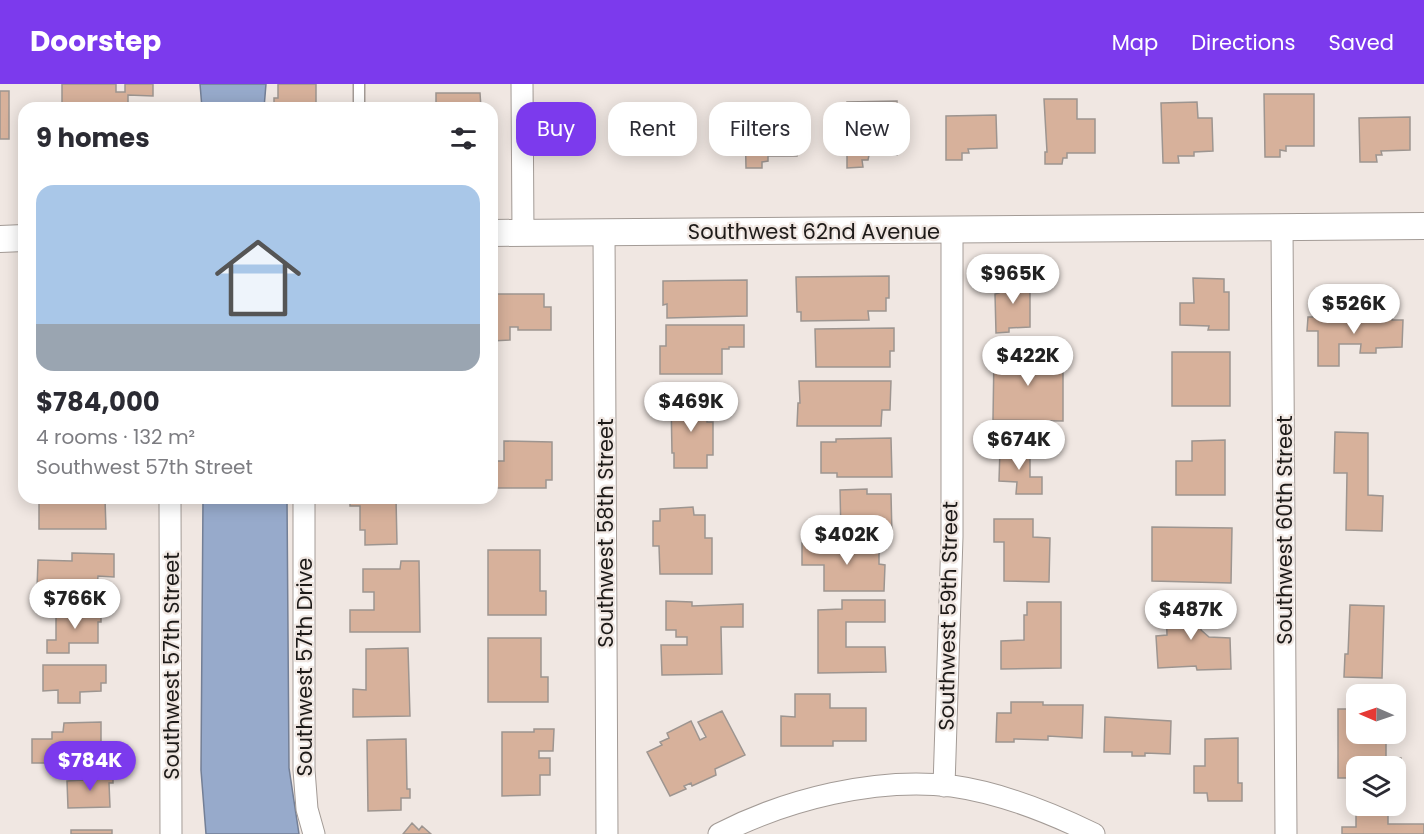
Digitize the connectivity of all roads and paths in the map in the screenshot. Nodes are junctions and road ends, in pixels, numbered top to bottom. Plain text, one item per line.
1 (359, 84) edge
2 (522, 84) edge
3 (359, 102) edge
4 (1282, 226) junction
5 (1424, 226) edge
6 (952, 230) junction
7 (604, 232) junction
8 (523, 233) junction
9 (498, 234) edge
10 (0, 238) edge
11 (18, 238) edge
12 (170, 504) edge
13 (304, 504) edge
14 (944, 786) junction
15 (171, 834) edge
16 (314, 834) edge
17 (606, 834) edge
18 (719, 834) edge
19 (1094, 834) edge
20 (1286, 834) edge

1 - 3 lane
2 - 8 street
4 - 5 street, Southwest 62nd Avenue
4 - 6 street, Southwest 62nd Avenue
4 - 20 street, Southwest 60th Street
6 - 7 street, Southwest 62nd Avenue
6 - 14 street, Southwest 59th Street
7 - 8 street, Southwest 62nd Avenue
7 - 17 street, Southwest 58th Street
8 - 9 street, Southwest 62nd Avenue
10 - 11 street
12 - 15 street, Southwest 57th Street
13 - 16 street, Southwest 57th Drive
14 - 18 street
14 - 19 street

